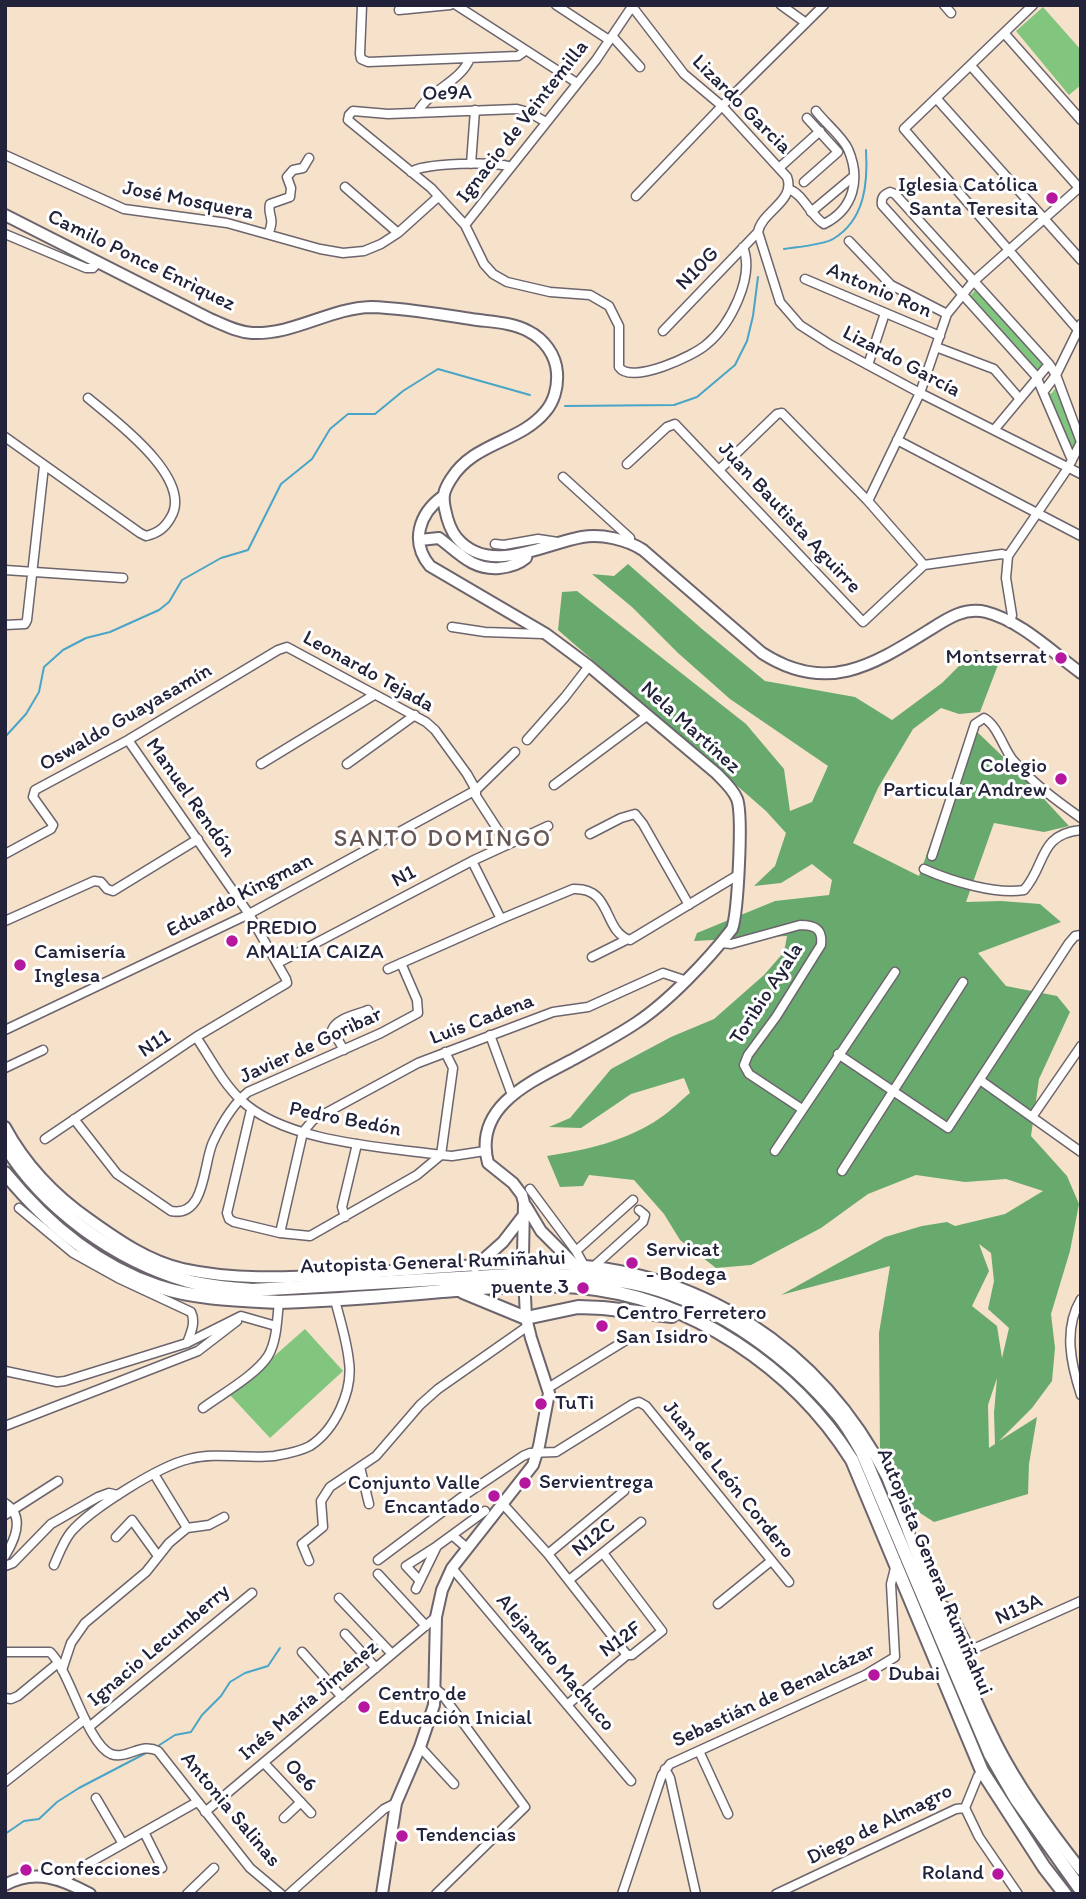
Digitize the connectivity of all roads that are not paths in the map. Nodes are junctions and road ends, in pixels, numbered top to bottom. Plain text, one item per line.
1 (450, 5) edge
2 (456, 5) edge
3 (556, 5) edge
4 (781, 5) edge
5 (824, 5) edge
6 (944, 5) edge
7 (1032, 5) edge
8 (362, 6) edge
9 (632, 6) edge
10 (399, 10) dead end
11 (951, 13) dead end
12 (806, 23) junction
13 (1004, 33) junction
14 (610, 38) junction
15 (525, 51) junction
16 (470, 58) junction
17 (971, 66) junction
18 (640, 67) dead end
19 (577, 83) junction
20 (936, 98) junction
21 (722, 106) junction
22 (475, 110) junction
23 (816, 111) dead end
24 (417, 113) junction
25 (807, 118) dead end
26 (1081, 120) edge
27 (546, 122) junction
28 (820, 131) junction
29 (5, 155) edge
30 (309, 158) dead end
31 (471, 164) junction
32 (511, 167) junction
33 (779, 168) junction
34 (411, 172) junction
35 (854, 176) junction
36 (804, 182) dead end
37 (345, 187) dead end
38 (1080, 188) edge
39 (789, 189) junction
40 (636, 195) dead end
41 (438, 197) junction
42 (811, 212) junction
43 (5, 215) edge
44 (1045, 219) junction
45 (465, 225) junction
46 (758, 232) junction
47 (398, 233) junction
48 (5, 234) edge
49 (268, 234) junction
50 (849, 241) dead end
51 (743, 247) junction
52 (1010, 250) junction
53 (1081, 260) edge
54 (97, 263) junction
55 (805, 279) dead end
56 (973, 282) junction
57 (963, 292) junction
58 (884, 313) junction
59 (947, 314) junction
60 (1079, 327) edge
61 (663, 331) dead end
62 (940, 336) junction
63 (936, 347) junction
64 (1049, 364) junction
65 (868, 365) junction
66 (1056, 375) junction
67 (1036, 376) junction
68 (1044, 391) junction
69 (920, 393) junction
70 (88, 398) dead end
71 (1019, 398) junction
72 (994, 430) junction
73 (5, 437) edge
74 (897, 440) junction
75 (1081, 442) edge
76 (628, 464) dead end
77 (1070, 464) junction
78 (44, 466) junction
79 (719, 470) junction
80 (1081, 474) edge
81 (563, 477) dead end
82 (442, 497) junction
83 (868, 501) junction
84 (1037, 513) junction
85 (1081, 536) edge
86 (420, 540) junction
87 (561, 543) junction
88 (630, 543) junction
89 (495, 544) dead end
90 (527, 552) junction
91 (1008, 556) junction
92 (924, 565) junction
93 (5, 570) edge
94 (33, 572) junction
95 (124, 578) dead end
96 (1010, 623) junction
97 (5, 625) edge
98 (452, 627) dead end
99 (546, 634) junction
100 (273, 653) joint
101 (589, 666) junction
102 (1081, 673) edge
103 (374, 695) junction
104 (415, 715) junction
105 (648, 715) junction
106 (128, 740) junction
107 (527, 740) dead end
108 (514, 752) dead end
109 (261, 764) dead end
110 (347, 764) dead end
111 (554, 785) dead end
112 (476, 790) junction
113 (1081, 818) edge
114 (548, 826) dead end
115 (1081, 830) edge
116 (590, 834) dead end
117 (198, 839) junction
118 (508, 844) junction
119 (5, 854) edge
120 (932, 856) dead end
121 (472, 860) junction
122 (924, 869) dead end
123 (738, 875) junction
124 (689, 905) junction
125 (250, 914) junction
126 (501, 919) junction
127 (5, 921) edge
128 (1081, 935) edge
129 (626, 940) junction
130 (721, 943) junction
131 (592, 957) dead end
132 (278, 963) junction
133 (401, 963) junction
134 (388, 969) dead end
135 (895, 972) dead end
136 (684, 980) junction
137 (963, 982) dead end
138 (287, 983) joint
139 (368, 1010) dead end
140 (5, 1030) edge
141 (489, 1035) junction
142 (196, 1037) junction
143 (1081, 1046) edge
144 (43, 1050) dead end
145 (344, 1050) junction
146 (446, 1052) junction
147 (838, 1054) junction
148 (5, 1068) edge
149 (979, 1080) junction
150 (892, 1091) junction
151 (512, 1095) junction
152 (239, 1099) junction
153 (802, 1109) junction
154 (251, 1110) junction
155 (1032, 1117) junction
156 (74, 1119) junction
157 (5, 1127) edge
158 (303, 1132) junction
159 (45, 1139) dead end
160 (357, 1144) junction
161 (5, 1145) edge
162 (485, 1151) junction
163 (775, 1151) dead end
164 (1081, 1152) edge
165 (441, 1155) junction
166 (842, 1171) dead end
167 (5, 1173) edge
168 (530, 1189) dead end
169 (633, 1200) dead end
170 (524, 1203) junction
171 (19, 1208) dead end
172 (639, 1210) dead end
173 (524, 1215) junction
174 (345, 1217) junction
175 (280, 1233) junction
176 (523, 1237) junction
177 (548, 1239) junction
178 (503, 1242) junction
179 (576, 1251) junction
180 (523, 1257) dead end
181 (475, 1267) junction
182 (584, 1267) junction
183 (122, 1275) junction
184 (460, 1290) junction
185 (525, 1296) dead end
186 (1081, 1299) edge
187 (335, 1300) junction
188 (279, 1302) junction
189 (241, 1316) junction
190 (689, 1318) junction
191 (527, 1322) junction
192 (276, 1326) junction
193 (631, 1337) dead end
194 (187, 1343) junction
195 (5, 1371) edge
196 (548, 1388) junction
197 (1081, 1395) edge
198 (204, 1408) dead end
199 (5, 1426) edge
200 (537, 1453) junction
201 (360, 1467) junction
202 (154, 1474) junction
203 (58, 1481) dead end
204 (624, 1491) dead end
205 (118, 1495) junction
206 (5, 1503) edge
207 (502, 1503) junction
208 (369, 1504) dead end
209 (14, 1509) junction
210 (485, 1511) dead end
211 (5, 1515) edge
212 (224, 1517) dead end
213 (641, 1522) dead end
214 (187, 1528) junction
215 (452, 1535) junction
216 (116, 1536) dead end
217 (437, 1546) junction
218 (467, 1548) junction
219 (603, 1553) junction
220 (548, 1554) junction
221 (5, 1556) edge
222 (158, 1556) junction
223 (378, 1560) dead end
224 (309, 1561) dead end
225 (771, 1562) junction
226 (896, 1564) junction
227 (54, 1565) dead end
228 (5, 1566) edge
229 (452, 1568) junction
230 (378, 1574) dead end
231 (569, 1580) junction
232 (789, 1582) dead end
233 (252, 1593) dead end
234 (339, 1598) dead end
235 (1081, 1601) edge
236 (937, 1602) junction
237 (718, 1604) dead end
238 (436, 1617) junction
239 (426, 1626) junction
240 (345, 1634) dead end
241 (971, 1650) junction
242 (5, 1652) edge
243 (302, 1652) dead end
244 (392, 1654) junction
245 (627, 1655) junction
246 (60, 1667) junction
247 (376, 1668) junction
248 (970, 1684) junction
249 (436, 1689) junction
250 (342, 1697) junction
251 (5, 1698) edge
252 (566, 1705) junction
253 (87, 1723) junction
254 (420, 1747) junction
255 (699, 1751) junction
256 (264, 1763) junction
257 (665, 1769) junction
258 (982, 1771) junction
259 (631, 1781) dead end
260 (5, 1782) edge
261 (454, 1784) dead end
262 (96, 1798) dead end
263 (197, 1802) junction
264 (301, 1802) junction
265 (396, 1803) junction
266 (965, 1808) junction
267 (205, 1812) junction
268 (311, 1813) dead end
269 (728, 1814) dead end
270 (284, 1818) dead end
271 (144, 1832) junction
272 (123, 1844) junction
273 (162, 1868) dead end
274 (214, 1868) dead end
275 (1081, 1870) edge
276 (64, 1881) junction
277 (5, 1885) edge
278 (1081, 1890) edge
279 (695, 1891) edge
280 (90, 1894) edge
281 (187, 1894) edge
282 (281, 1894) edge
283 (289, 1894) edge
284 (382, 1894) edge
285 (436, 1894) edge
286 (622, 1894) edge
287 (704, 1894) edge
288 (776, 1894) edge
289 (1018, 1894) edge
290 (1065, 1894) edge

1 - 10 street
2 - 15 street
3 - 14 street
4 - 12 street
5 - 12 street
6 - 11 street
7 - 13 street
8 - 16 street
9 - 14 street, Ignacio de Veintemilla
9 - 21 street, Lizardo Garcia
12 - 21 street
13 - 17 street
13 - 26 street
14 - 18 street
14 - 19 street, Ignacio de Veintemilla
15 - 16 street
15 - 19 street
16 - 24 street
17 - 20 street
17 - 38 street
19 - 27 street, Ignacio de Veintemilla
20 - 44 street
20 - 52 street
21 - 33 street, Lizardo Garcia
21 - 40 street
22 - 24 street, Oe9A
22 - 27 street, Oe9A
22 - 31 street
23 - 35 street
24 - 34 street, Oe9A
25 - 28 street
27 - 32 street, Ignacio de Veintemilla
28 - 33 street
28 - 36 street
29 - 49 street, José Mosquera
30 - 49 street
31 - 32 street
31 - 34 street
32 - 45 street, Ignacio de Veintemilla
33 - 39 street, Lizardo Garcia
34 - 41 street
35 - 42 street
35 - 42 street
37 - 47 street
38 - 44 street
39 - 42 street
39 - 46 street, Lizardo Garcia
41 - 45 street
41 - 47 street, José Mosquera
43 - 54 main road, Camilo Ponce Enrìquez
44 - 52 street
44 - 53 street
45 - 51 street
46 - 51 street, N10G
46 - 65 street, Lizardo García
47 - 49 street, José Mosquera
48 - 54 street
50 - 59 street
51 - 61 street, N10G
52 - 56 street
52 - 60 street
54 - 82 main road, Camilo Ponce Enrìquez
55 - 58 street, Antonio Ron
56 - 57 street
56 - 57 street
56 - 64 street
57 - 59 street
57 - 67 street
58 - 62 street, Antonio Ron
58 - 65 street
59 - 62 street
60 - 66 street
62 - 63 street
63 - 69 street
63 - 71 street
64 - 66 street
64 - 67 street
65 - 69 street, Lizardo García
66 - 68 street
66 - 75 street
67 - 68 street
67 - 71 street
68 - 77 street
69 - 72 street, Lizardo García
69 - 74 street
70 - 78 street
71 - 72 street
72 - 77 street, Lizardo García
73 - 78 street
74 - 83 street
74 - 84 street
75 - 77 street
76 - 79 street, Juan Bautista Aguirre
77 - 80 street, Lizardo García
77 - 84 street
78 - 94 street
79 - 83 street
79 - 92 street, Juan Bautista Aguirre
81 - 88 street
82 - 86 main road
82 - 90 main road
83 - 92 street
84 - 85 street
84 - 91 street
86 - 90 main road
86 - 99 main road, Nela Martínez
87 - 88 main road
87 - 89 street
87 - 90 main road
88 - 96 main road
91 - 92 street
91 - 96 street
93 - 94 street
94 - 95 street
94 - 97 street
96 - 102 main road
98 - 99 street
99 - 101 main road, Nela Martínez
100 - 103 street, Leonardo Tejada
100 - 106 street, Oswaldo Guayasamín
101 - 105 main road, Nela Martínez
101 - 107 street
103 - 104 street, Leonardo Tejada
103 - 109 street
104 - 110 street
104 - 112 street, Leonardo Tejada
105 - 111 street
105 - 123 main road, Nela Martínez
106 - 117 street, Manuel Rendón
106 - 119 street, Oswaldo Guayasamín
108 - 112 street, Eduardo Kingman
112 - 118 street, Leonardo Tejada
112 - 125 street, Eduardo Kingman
113 - 120 street
114 - 118 street, N1
115 - 122 street
116 - 124 street
117 - 125 street, Manuel Rendón
117 - 127 street
118 - 121 street, N1
121 - 126 street
121 - 132 street, N1
123 - 124 street
123 - 130 main road, Nela Martínez
124 - 129 street
125 - 132 street, Manuel Rendón
125 - 140 street, Eduardo Kingman
126 - 129 street
126 - 133 street
128 - 149 street
129 - 131 street
130 - 136 main road, Nela Martínez
130 - 153 street, Toribio Ayala
132 - 138 street, Manuel Rendón
133 - 134 street
133 - 145 street, Javier de Goribar
135 - 147 street
136 - 141 street, Luis Cadena
136 - 151 main road, Nela Martínez
137 - 150 street
138 - 142 street, N11
139 - 145 street
141 - 146 street, Luis Cadena
141 - 151 street
142 - 152 street, Pedro Bedón
142 - 156 street, N11
143 - 155 street
144 - 148 street
145 - 152 street, Javier de Goribar
146 - 158 street, Luis Cadena
146 - 165 street
147 - 150 street
147 - 153 street
149 - 150 street
149 - 155 street
150 - 166 street
151 - 162 main road, Nela Martínez
152 - 154 street, Pedro Bedón
152 - 156 street, Javier de Goribar
153 - 163 street
154 - 158 street, Pedro Bedón
154 - 175 street
155 - 164 street
156 - 159 street, N11
157 - 181 main road
158 - 160 street, Pedro Bedón
158 - 175 street
160 - 165 street, Pedro Bedón
160 - 174 street
161 - 278 highway, Autopista General Rumiñahui
162 - 165 street, Pedro Bedón
162 - 170 main road
165 - 174 street
167 - 183 highway, Autopista General Rumiñahui
168 - 179 street
169 - 179 street
170 - 173 main road
170 - 177 main road
171 - 183 street
172 - 182 street
173 - 176 main road
173 - 178 main road
174 - 175 street
176 - 177 main road
176 - 178 main road
176 - 180 main road
177 - 182 main road
178 - 181 main road
179 - 182 street
181 - 182 main road
182 - 236 main road
183 - 188 highway, Autopista General Rumiñahui
183 - 194 street
184 - 187 highway, Autopista General Rumiñahui
184 - 190 highway, Autopista General Rumiñahui
184 - 191 highway
185 - 191 main road
186 - 197 street
187 - 188 highway, Autopista General Rumiñahui
187 - 202 street
188 - 192 street
189 - 192 street
189 - 194 street
189 - 199 street
190 - 191 highway
190 - 226 highway, Autopista General Rumiñahui
191 - 196 main road
191 - 201 street
192 - 198 street
193 - 196 street
194 - 195 street
196 - 200 main road
200 - 207 main road
200 - 223 street
200 - 225 street, Juan de León Cordero
201 - 208 street
201 - 224 street
202 - 205 street
202 - 214 street
203 - 209 street
204 - 220 street
205 - 227 street
205 - 228 street
206 - 209 street
207 - 218 main road
207 - 220 street
209 - 211 street
209 - 221 street
210 - 215 street
212 - 214 street
213 - 219 street, N12C
214 - 222 street
215 - 217 street
215 - 218 street
216 - 222 street
217 - 217 street
218 - 229 main road
219 - 231 street, N12C
219 - 245 street, N12F
220 - 231 street
222 - 246 street
225 - 232 street, Juan de León Cordero
225 - 237 street
226 - 255 street, Sebastián de Benalcázar
226 - 258 highway, Autopista General Rumiñahui
229 - 238 main road
229 - 252 street, Alejandro Machuco
230 - 239 street
231 - 245 street
233 - 253 street, Ignacio Lecumberry
234 - 244 street
235 - 241 street, N13A
236 - 241 street
236 - 248 main road
238 - 239 street, Inés María Jiménez
238 - 249 main road
239 - 244 street, Inés María Jiménez
240 - 247 street
241 - 248 street
242 - 246 street
243 - 250 street
244 - 247 street, Inés María Jiménez
245 - 252 street, N12F
246 - 251 street
246 - 253 street, Antonia Salinas
247 - 250 street, Inés María Jiménez
248 - 275 main road
249 - 254 main road
249 - 285 street
250 - 256 street, Inés María Jiménez
252 - 259 street, Alejandro Machuco
253 - 260 street, Ignacio Lecumberry
253 - 263 street, Antonia Salinas
254 - 261 street
254 - 265 main road
255 - 257 street, Sebastián de Benalcázar
255 - 269 street
256 - 264 street, Oe6
256 - 267 street, Inés María Jiménez
257 - 279 street
257 - 286 street, Sebastián de Benalcázar
258 - 266 street, Diego de Almagro
258 - 290 highway, Autopista General Rumiñahui
262 - 272 street
263 - 267 street, Antonia Salinas
263 - 271 street
264 - 268 street, Oe6
264 - 270 street
265 - 283 street
265 - 284 main road
266 - 288 street, Diego de Almagro
266 - 289 street
267 - 282 street, Antonia Salinas
271 - 272 street
271 - 273 street
272 - 276 street
274 - 281 street
276 - 277 main road
276 - 280 main road
279 - 287 street

